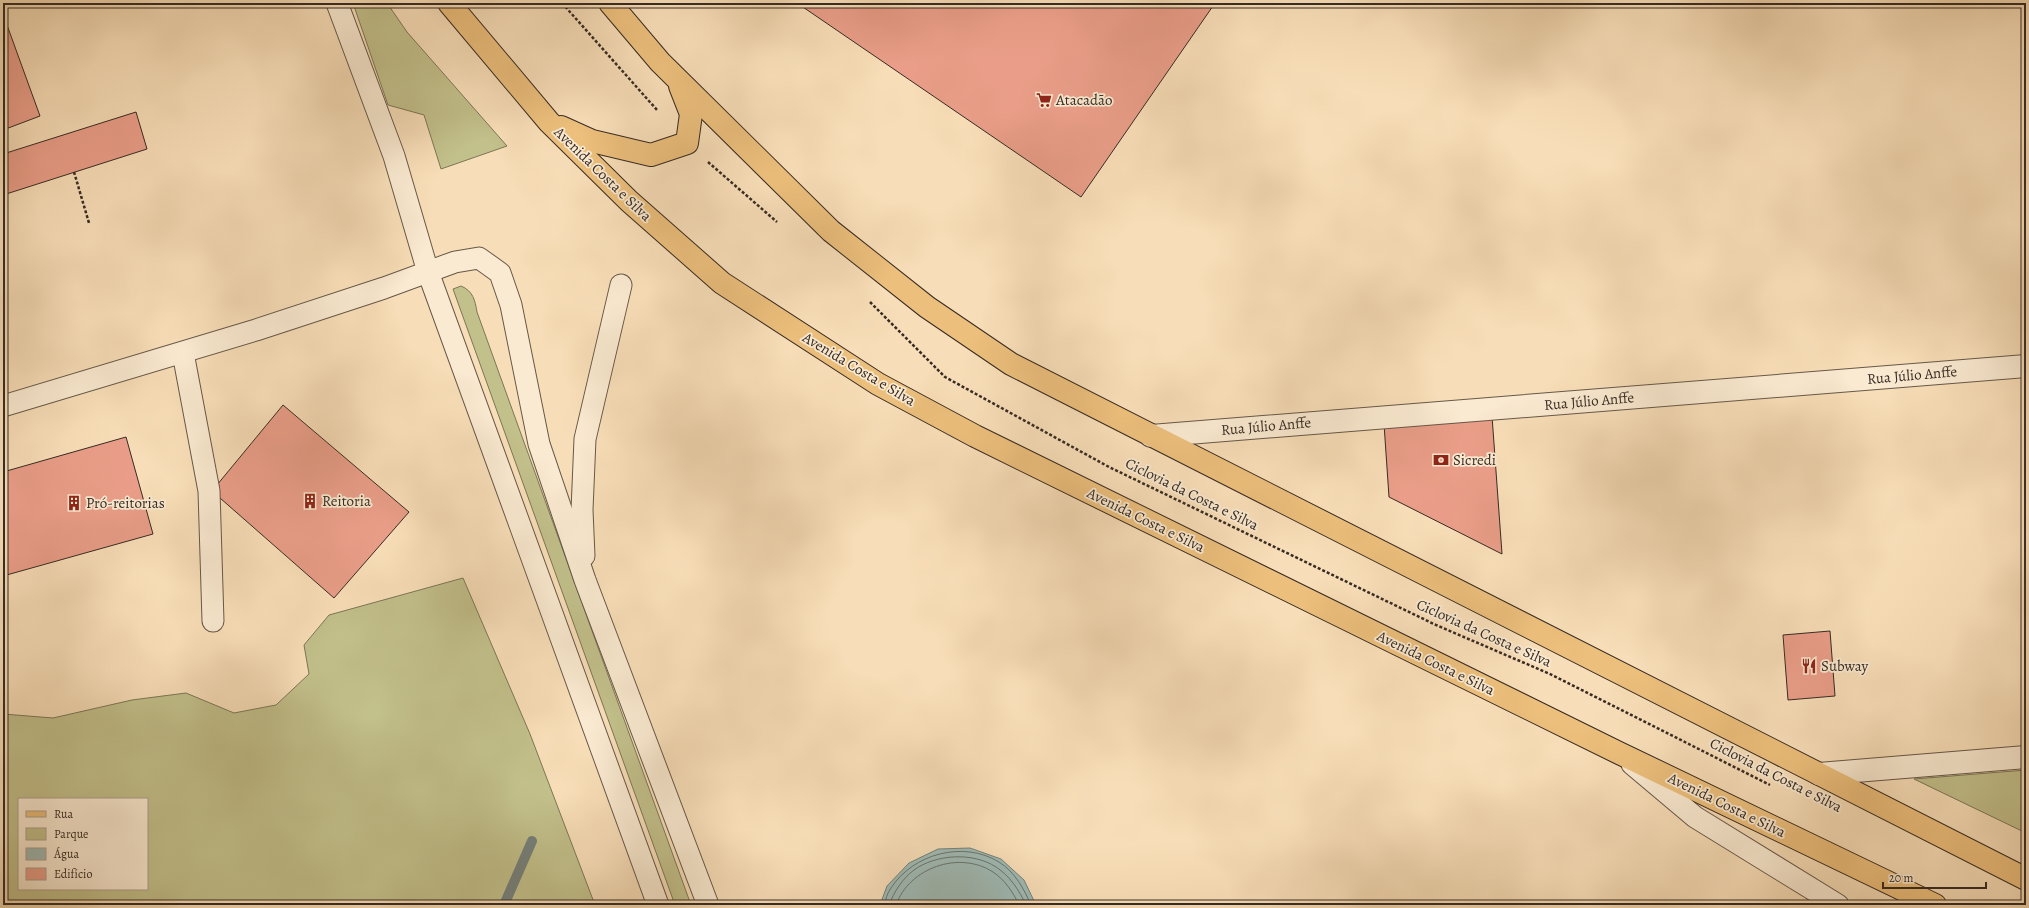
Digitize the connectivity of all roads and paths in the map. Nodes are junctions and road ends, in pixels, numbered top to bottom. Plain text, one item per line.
1 (337, 3) edge
2 (449, 3) edge
3 (610, 3) edge
4 (676, 78) junction
5 (549, 122) junction
6 (74, 172) dead end
7 (89, 223) dead end
8 (428, 272) junction
9 (621, 284) dead end
10 (183, 353) junction
11 (2026, 366) edge
12 (945, 377) dead end
13 (3, 406) edge
14 (1152, 436) junction
15 (585, 580) junction
16 (213, 621) dead end
17 (1619, 753) junction
18 (2026, 757) edge
19 (1819, 774) junction
20 (1777, 788) dead end
21 (2026, 879) edge
22 (1804, 884) junction
23 (658, 905) edge
24 (708, 905) edge
25 (1808, 905) edge
26 (1838, 905) edge
27 (1935, 905) edge

1 - 8 lane
2 - 5 main road, Avenida Costa e Silva
3 - 4 main road
4 - 5 main road
4 - 14 main road
5 - 17 main road, Avenida Costa e Silva
6 - 7 path
8 - 10 lane
8 - 15 lane
8 - 23 lane
9 - 15 lane
10 - 13 lane
10 - 16 lane
11 - 14 street, Rua Júlio Anffe
12 - 20 path, Ciclovia da Costa e Silva
14 - 19 main road
15 - 24 lane
17 - 22 lane
17 - 27 main road, Avenida Costa e Silva
18 - 19 street
19 - 21 main road
22 - 25 lane
22 - 26 lane

